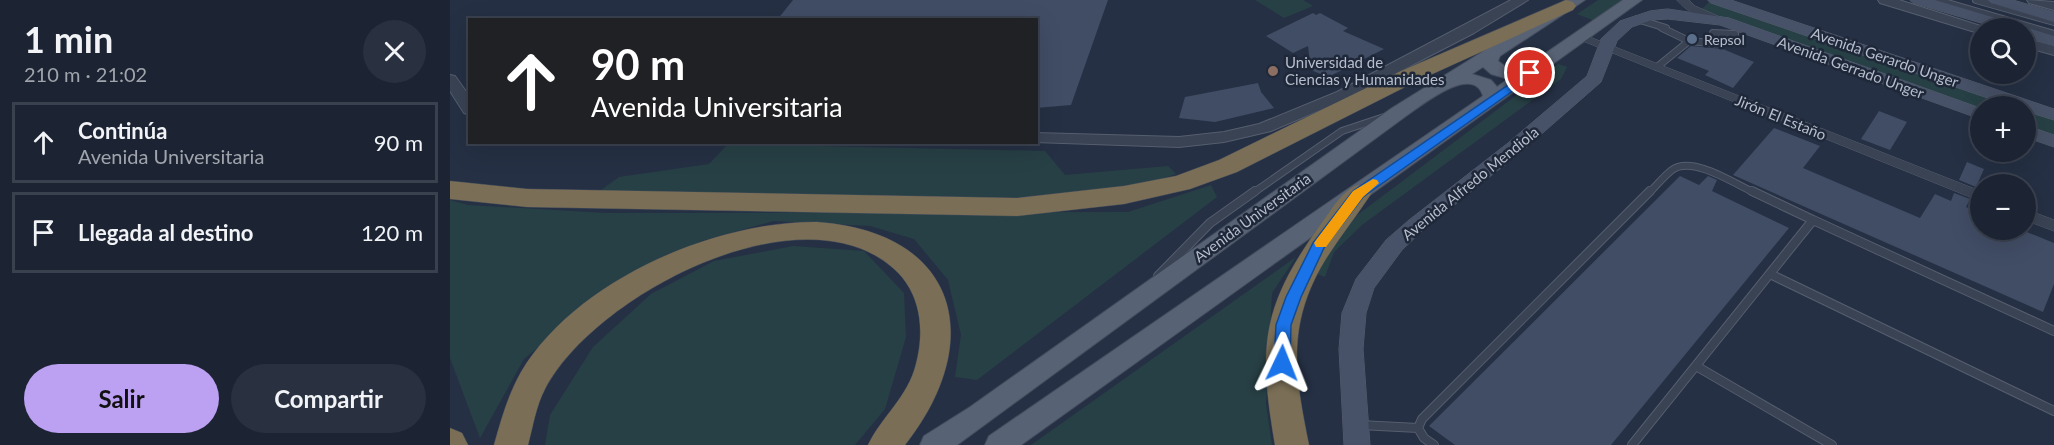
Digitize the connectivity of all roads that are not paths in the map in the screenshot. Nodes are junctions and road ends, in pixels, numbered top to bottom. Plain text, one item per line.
1 (1521, 0) edge
2 (1682, 0) edge
3 (1716, 0) edge
4 (1885, 0) edge
5 (1918, 0) edge
6 (1937, 0) edge
7 (1976, 0) edge
8 (1996, 0) edge
9 (2034, 0) edge
10 (1571, 3) edge
11 (2054, 6) edge
12 (1635, 9) edge
13 (1757, 14) junction
14 (2054, 17) edge
15 (1979, 18) edge
16 (2054, 22) edge
17 (1970, 26) edge
18 (1662, 28) junction
19 (1670, 28) dead end
20 (1727, 29) junction
21 (2054, 34) edge
22 (2036, 35) edge
23 (1582, 37) junction
24 (1689, 41) junction
25 (2054, 41) edge
26 (2036, 45) edge
27 (1607, 47) junction
28 (2054, 51) edge
29 (1492, 54) junction
30 (1657, 67) junction
31 (1444, 71) junction
32 (1530, 73) junction
33 (450, 78) edge
34 (1341, 96) junction
35 (1493, 99) junction
36 (468, 107) edge
37 (1970, 111) edge
38 (2054, 115) edge
39 (2036, 134) edge
40 (1038, 138) edge
41 (2054, 141) edge
42 (450, 190) edge
43 (1970, 192) edge
44 (1358, 194) junction
45 (2036, 219) edge
46 (1813, 220) junction
47 (2054, 226) edge
48 (1770, 274) junction
49 (2054, 331) edge
50 (1696, 366) junction
51 (2054, 411) edge
52 (1418, 428) junction
53 (1357, 435) edge
54 (511, 445) edge
55 (885, 445) edge
56 (934, 445) edge
57 (999, 445) edge
58 (1292, 445) edge
59 (1434, 445) edge
60 (1632, 445) edge
61 (1832, 445) edge

1 - 34 street
2 - 20 street, Avenida Gerrado Unger
3 - 13 main road, Avenida Gerardo Unger
4 - 17 street
5 - 15 main road
6 - 21 lane
7 - 16 lane
8 - 14 main road
9 - 11 street
10 - 29 main road, Avenida Universitaria
10 - 31 highway
12 - 18 lane
12 - 20 main road, Avenida Gerrado Unger
12 - 23 main road
12 - 27 main road, Avenida Alfredo Mendiola
13 - 20 main road
13 - 38 main road, Avenida Gerardo Unger
18 - 19 lane
18 - 24 lane
20 - 24 lane
20 - 37 main road, Avenida Gerrado Unger
22 - 25 main road
23 - 27 street, Jirón El Estaño
23 - 32 main road
24 - 30 lane
26 - 28 street
27 - 30 street, Jirón El Estaño
27 - 53 main road, Avenida Alfredo Mendiola
29 - 31 main road, Avenida Universitaria
29 - 32 main road
30 - 43 street, Jirón El Estaño
31 - 34 highway
31 - 35 main road
31 - 42 highway
31 - 56 main road, Avenida Universitaria
32 - 35 main road
33 - 36 street
34 - 40 street
35 - 44 main road
39 - 41 main road
44 - 57 main road
44 - 58 highway
45 - 47 street
46 - 48 lane
46 - 49 lane
46 - 52 lane
48 - 50 lane
48 - 51 lane
50 - 60 lane
50 - 61 lane
52 - 53 lane
52 - 59 lane
54 - 55 highway

